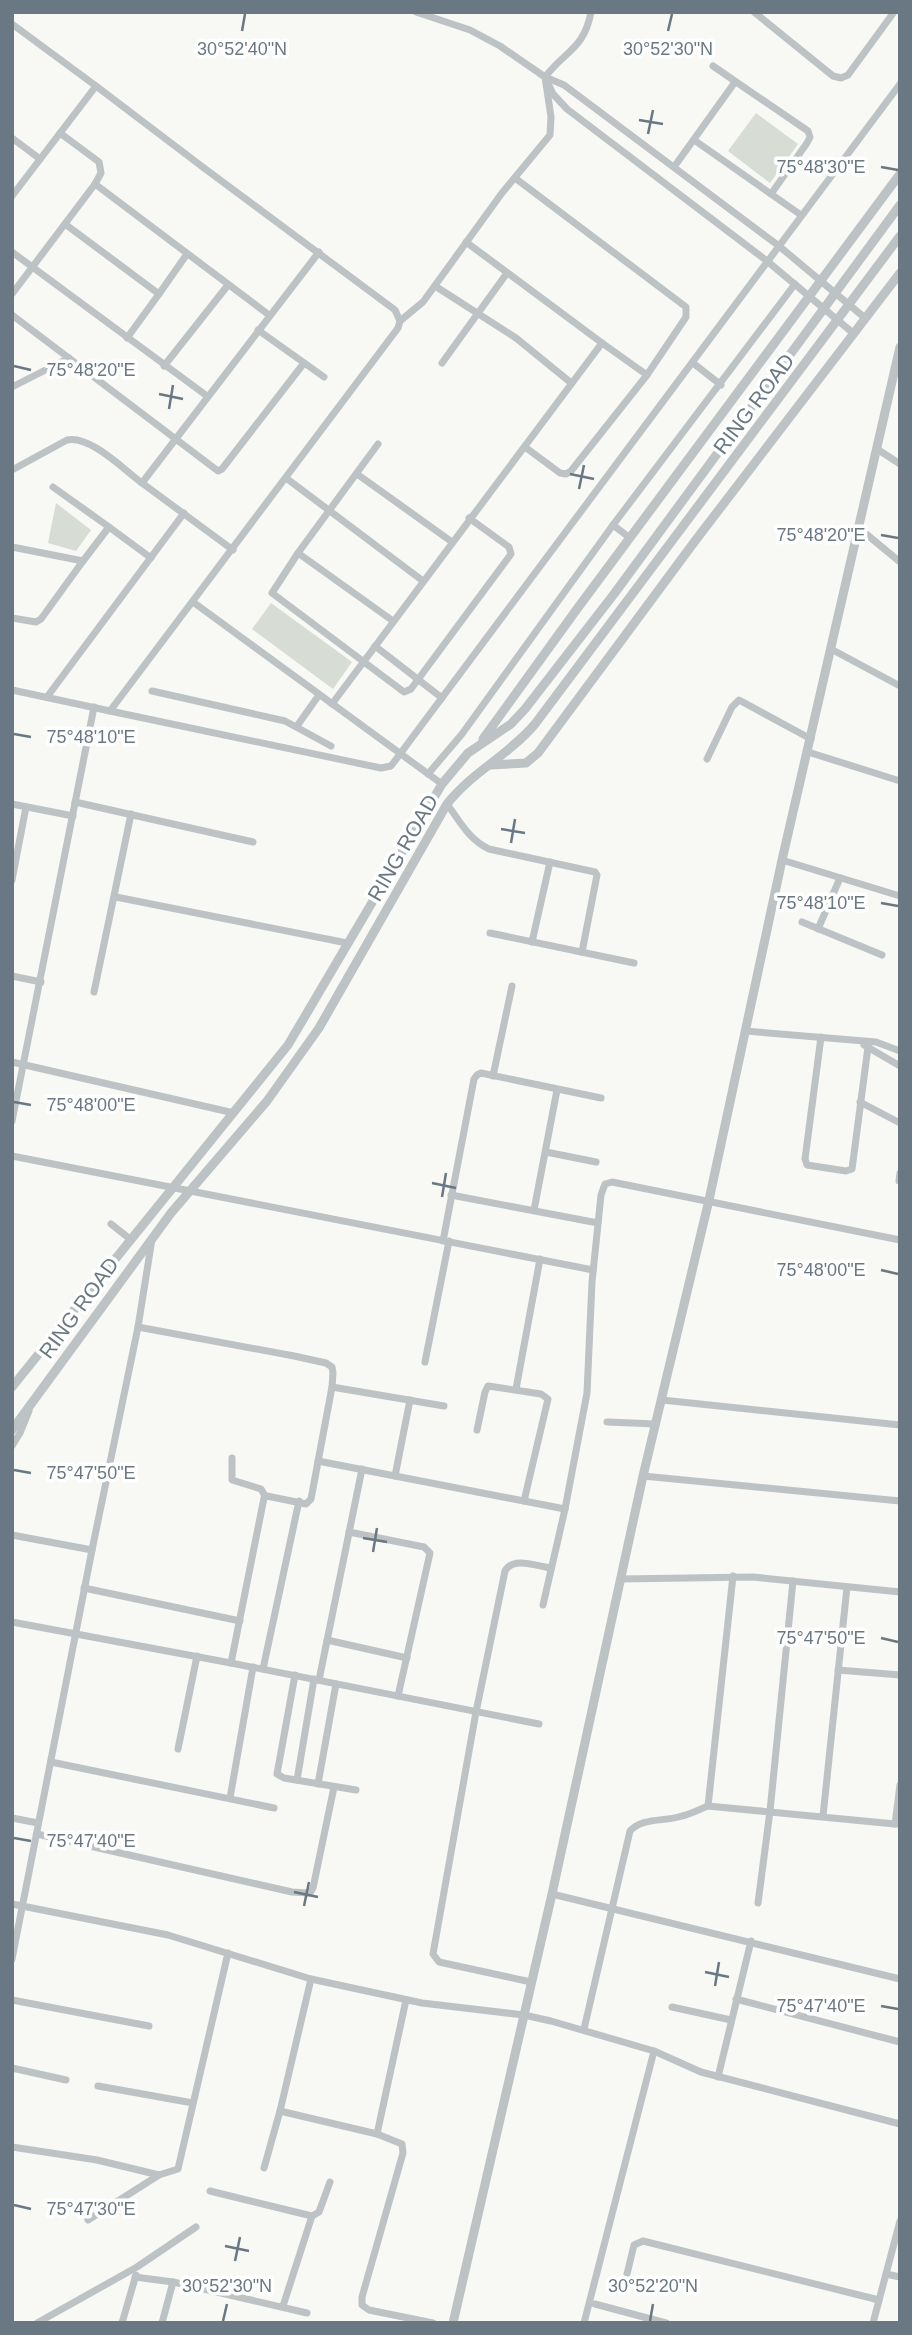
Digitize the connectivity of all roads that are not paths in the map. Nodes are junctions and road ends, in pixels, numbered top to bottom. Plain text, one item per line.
1 (416, 12) edge
2 (591, 12) edge
3 (754, 12) edge
4 (894, 12) edge
5 (12, 24) edge
6 (713, 66) dead end
7 (545, 77) junction
8 (735, 82) junction
9 (900, 84) edge
10 (96, 86) junction
11 (60, 133) junction
12 (12, 138) edge
13 (694, 140) junction
14 (40, 159) junction
15 (674, 167) junction
16 (900, 174) edge
17 (515, 178) junction
18 (95, 184) junction
19 (771, 194) junction
20 (12, 196) edge
21 (900, 205) edge
22 (802, 215) junction
23 (65, 224) junction
24 (900, 236) edge
25 (466, 242) junction
26 (779, 246) junction
27 (12, 252) edge
28 (318, 252) junction
29 (187, 254) junction
30 (767, 261) junction
31 (33, 267) junction
32 (507, 273) junction
33 (900, 274) edge
34 (820, 281) junction
35 (795, 284) junction
36 (228, 285) junction
37 (435, 286) junction
38 (159, 293) junction
39 (12, 294) edge
40 (834, 294) junction
41 (809, 295) junction
42 (849, 306) junction
43 (824, 309) junction
44 (479, 312) junction
45 (12, 315) edge
46 (269, 315) junction
47 (865, 318) junction
48 (400, 321) junction
49 (838, 321) junction
50 (258, 330) junction
51 (853, 333) junction
52 (127, 338) junction
53 (601, 343) junction
54 (900, 347) edge
55 (69, 358) junction
56 (304, 363) junction
57 (442, 363) dead end
58 (693, 363) junction
59 (164, 366) junction
60 (647, 375) junction
61 (324, 377) dead end
62 (570, 382) junction
63 (721, 386) junction
64 (13, 387) edge
65 (207, 396) junction
66 (757, 429) junction
67 (175, 438) junction
68 (771, 441) junction
69 (378, 444) dead end
70 (525, 447) junction
71 (877, 449) junction
72 (899, 462) edge
73 (12, 470) edge
74 (356, 474) junction
75 (286, 478) junction
76 (142, 483) junction
77 (53, 487) dead end
78 (330, 512) junction
79 (184, 513) junction
80 (469, 518) junction
81 (613, 525) junction
82 (109, 527) junction
83 (859, 528) junction
84 (630, 538) junction
85 (452, 542) junction
86 (12, 547) edge
87 (233, 550) junction
88 (298, 553) junction
89 (151, 558) junction
90 (83, 561) junction
91 (900, 562) edge
92 (423, 581) junction
93 (193, 602) junction
94 (12, 618) edge
95 (393, 621) junction
96 (375, 646) junction
97 (831, 649) junction
98 (363, 662) junction
99 (418, 679) junction
100 (900, 686) edge
101 (12, 690) edge
102 (152, 691) dead end
103 (319, 695) junction
104 (47, 697) junction
105 (442, 698) junction
106 (332, 704) junction
107 (94, 707) junction
108 (110, 710) junction
109 (297, 726) junction
110 (811, 739) junction
111 (480, 744) junction
112 (331, 746) dead end
113 (808, 752) junction
114 (401, 754) junction
115 (707, 759) dead end
116 (488, 765) junction
117 (428, 774) junction
118 (900, 781) edge
119 (442, 784) junction
120 (75, 802) junction
121 (12, 804) edge
122 (447, 804) junction
123 (26, 807) junction
124 (131, 814) junction
125 (73, 816) junction
126 (253, 842) dead end
127 (782, 860) junction
128 (550, 862) junction
129 (840, 878) junction
130 (12, 880) edge
131 (900, 896) edge
132 (116, 897) junction
133 (802, 922) dead end
134 (818, 929) junction
135 (490, 933) dead end
136 (532, 942) junction
137 (347, 943) junction
138 (582, 952) junction
139 (882, 955) dead end
140 (634, 963) dead end
141 (12, 976) edge
142 (41, 982) junction
143 (512, 986) dead end
144 (94, 992) dead end
145 (745, 1031) junction
146 (821, 1038) junction
147 (858, 1041) junction
148 (867, 1047) junction
149 (900, 1051) edge
150 (12, 1062) edge
151 (24, 1064) junction
152 (900, 1066) edge
153 (493, 1076) junction
154 (557, 1090) junction
155 (601, 1098) dead end
156 (860, 1102) junction
157 (234, 1113) junction
158 (12, 1121) edge
159 (900, 1123) edge
160 (545, 1152) junction
161 (12, 1156) edge
162 (596, 1162) dead end
163 (173, 1187) junction
164 (188, 1191) junction
165 (451, 1195) junction
166 (709, 1200) junction
167 (534, 1210) junction
168 (598, 1223) junction
169 (111, 1224) dead end
170 (153, 1237) junction
171 (131, 1239) junction
172 (900, 1240) edge
173 (446, 1241) junction
174 (540, 1259) junction
175 (593, 1270) junction
176 (138, 1327) junction
177 (425, 1362) dead end
178 (13, 1385) edge
179 (332, 1387) junction
180 (516, 1389) junction
181 (410, 1400) junction
182 (662, 1400) junction
183 (33, 1401) junction
184 (444, 1406) dead end
185 (607, 1422) dead end
186 (656, 1424) junction
187 (900, 1424) edge
188 (12, 1430) edge
189 (477, 1430) dead end
190 (12, 1446) edge
191 (233, 1458) dead end
192 (318, 1461) junction
193 (362, 1469) junction
194 (395, 1476) junction
195 (643, 1476) junction
196 (265, 1496) junction
197 (299, 1501) junction
198 (524, 1501) junction
199 (900, 1502) edge
200 (565, 1509) junction
201 (349, 1532) junction
202 (12, 1535) edge
203 (92, 1550) junction
204 (551, 1568) junction
205 (733, 1576) junction
206 (620, 1579) junction
207 (793, 1581) junction
208 (847, 1587) junction
209 (84, 1588) junction
210 (900, 1592) edge
211 (543, 1605) dead end
212 (240, 1620) junction
213 (12, 1622) edge
214 (76, 1634) junction
215 (327, 1640) junction
216 (197, 1656) junction
217 (407, 1658) junction
218 (231, 1663) junction
219 (253, 1667) junction
220 (263, 1669) junction
221 (838, 1670) junction
222 (295, 1675) junction
223 (900, 1675) edge
224 (316, 1680) junction
225 (336, 1684) junction
226 (398, 1696) junction
227 (476, 1712) junction
228 (538, 1724) dead end
229 (178, 1749) dead end
230 (51, 1762) junction
231 (297, 1780) junction
232 (318, 1784) junction
233 (900, 1785) edge
234 (334, 1787) junction
235 (356, 1790) dead end
236 (230, 1798) junction
237 (708, 1806) junction
238 (274, 1808) dead end
239 (770, 1811) junction
240 (823, 1816) junction
241 (12, 1818) edge
242 (38, 1823) junction
243 (898, 1824) edge
244 (37, 1835) junction
245 (552, 1894) junction
246 (758, 1903) dead end
247 (12, 1904) edge
248 (22, 1906) junction
249 (613, 1907) junction
250 (751, 1941) junction
251 (228, 1952) junction
252 (12, 1959) edge
253 (312, 1979) junction
254 (900, 1979) edge
255 (531, 1982) junction
256 (736, 1999) junction
257 (12, 2000) edge
258 (406, 2000) junction
259 (672, 2007) dead end
260 (524, 2015) junction
261 (731, 2020) junction
262 (149, 2026) dead end
263 (584, 2029) junction
264 (900, 2042) edge
265 (654, 2051) junction
266 (12, 2068) edge
267 (718, 2077) junction
268 (66, 2080) dead end
269 (98, 2086) dead end
270 (193, 2103) junction
271 (280, 2111) junction
272 (900, 2124) edge
273 (377, 2134) junction
274 (12, 2147) edge
275 (264, 2168) dead end
276 (159, 2175) junction
277 (330, 2182) dead end
278 (210, 2191) dead end
279 (312, 2216) junction
280 (88, 2220) dead end
281 (900, 2221) edge
282 (196, 2227) dead end
283 (137, 2267) junction
284 (627, 2274) dead end
285 (886, 2274) junction
286 (135, 2277) junction
287 (900, 2277) edge
288 (173, 2282) junction
289 (879, 2300) junction
290 (595, 2304) dead end
291 (283, 2306) junction
292 (307, 2314) dead end
293 (41, 2321) edge
294 (122, 2323) edge
295 (162, 2323) edge
296 (433, 2323) edge
297 (453, 2323) edge
298 (584, 2323) edge
299 (666, 2323) edge
300 (873, 2323) edge

1 - 7 street
2 - 7 street
3 - 4 street
5 - 10 street
6 - 8 street
7 - 15 street
7 - 17 street
7 - 30 street
8 - 13 street
8 - 19 street
9 - 22 street
10 - 11 street
10 - 28 street
11 - 14 street
11 - 18 street
12 - 14 street
13 - 15 street
13 - 19 street
14 - 20 street
15 - 26 street
16 - 34 street
17 - 25 street
17 - 60 street
18 - 23 street
18 - 29 street
19 - 22 street
21 - 40 street, RING ROAD
22 - 26 street
23 - 31 street
23 - 38 street
24 - 42 street, RING ROAD
25 - 32 street
25 - 37 street
26 - 30 street
26 - 34 street
27 - 31 street
28 - 46 street
28 - 48 street
29 - 36 street
29 - 38 street
30 - 35 street
30 - 58 street
31 - 39 street
31 - 52 street
32 - 44 street
32 - 53 street
33 - 47 street
34 - 40 street
34 - 41 street
35 - 41 street
35 - 63 street
36 - 46 street
36 - 59 street
37 - 44 street
37 - 48 street
38 - 52 street
40 - 42 street
40 - 43 street, RING ROAD
41 - 43 street
41 - 84 street
42 - 47 street
42 - 49 street, RING ROAD
43 - 49 street
43 - 111 street, RING ROAD
44 - 57 street
44 - 62 street
45 - 55 street
46 - 50 street
47 - 51 street
48 - 75 street
49 - 51 street
49 - 66 street, RING ROAD
50 - 56 street
50 - 65 street
51 - 68 street
52 - 59 street
53 - 60 street
53 - 62 street
54 - 71 street
55 - 64 street
55 - 67 street
56 - 61 street
56 - 67 street
58 - 63 street
58 - 105 street
59 - 65 street
60 - 70 street
62 - 70 street
63 - 81 street
65 - 67 street
66 - 68 street
66 - 116 street, RING ROAD
67 - 76 street
68 - 116 street
69 - 74 street
70 - 80 street
71 - 72 street
71 - 83 street
73 - 76 street
74 - 78 street
74 - 85 street
75 - 78 street
75 - 87 street
76 - 79 street
77 - 82 street
78 - 88 street
78 - 92 street
79 - 87 street
79 - 89 street
80 - 85 street
80 - 99 street
81 - 84 street
81 - 117 street
82 - 89 street
82 - 90 street
83 - 91 street
83 - 97 street
84 - 111 street
85 - 92 street
86 - 90 street
87 - 93 street
88 - 95 street
88 - 98 street
89 - 104 street
90 - 94 street
92 - 95 street
93 - 103 street
93 - 108 street
95 - 96 street
96 - 98 street
96 - 99 street
97 - 100 street
97 - 110 street
98 - 99 street
98 - 106 street
99 - 105 street
101 - 104 street
102 - 109 street
103 - 106 street
103 - 109 street
104 - 107 street
105 - 114 street
106 - 114 street
107 - 108 street
107 - 120 street
108 - 114 street
109 - 112 street
110 - 113 street
110 - 115 street
111 - 119 street, RING ROAD
113 - 118 street
113 - 127 street
114 - 117 street
116 - 122 street, RING ROAD
117 - 119 street
119 - 137 street, RING ROAD
120 - 124 street
120 - 125 street
121 - 123 street
122 - 128 street
122 - 164 street, RING ROAD
123 - 125 street
123 - 130 street
124 - 126 street
124 - 132 street
125 - 142 street
127 - 129 street
127 - 145 street
128 - 136 street
128 - 138 street
129 - 131 street
129 - 134 street
132 - 137 street
132 - 144 street
133 - 134 street
134 - 139 street
135 - 136 street
136 - 138 street
137 - 157 street, RING ROAD
138 - 140 street
141 - 142 street
142 - 151 street
143 - 153 street
145 - 146 street
145 - 166 street
146 - 147 street
146 - 156 street
147 - 148 street
147 - 149 street
148 - 152 street
148 - 156 street
150 - 151 street
151 - 157 street
151 - 158 street
153 - 154 street
153 - 165 street
154 - 155 street
154 - 160 street
156 - 159 street
157 - 163 street, RING ROAD
160 - 162 street
160 - 167 street
161 - 163 street
163 - 164 street
163 - 171 street, RING ROAD
164 - 170 street, RING ROAD
164 - 173 street
165 - 167 street
165 - 173 street
166 - 168 street
166 - 172 street
166 - 182 street
167 - 168 street
168 - 175 street
169 - 171 street
170 - 176 street
170 - 183 street, RING ROAD
171 - 178 street, RING ROAD
173 - 174 street
173 - 177 street
174 - 175 street
174 - 180 street
175 - 200 street
176 - 179 street
176 - 203 street
179 - 181 street
179 - 192 street
180 - 189 street
180 - 198 street
181 - 184 street
181 - 194 street
182 - 186 street
182 - 187 street
183 - 188 street, RING ROAD
183 - 190 street
185 - 186 street
186 - 195 street
191 - 196 street
192 - 193 street
192 - 197 street
193 - 194 street
193 - 201 street
194 - 198 street
195 - 199 street
195 - 206 street
196 - 197 street
196 - 212 street
197 - 220 street
198 - 200 street
200 - 204 street
201 - 215 street
201 - 217 street
202 - 203 street
203 - 209 street
204 - 211 street
204 - 227 street
205 - 206 street
205 - 207 street
205 - 237 street
206 - 245 street
207 - 208 street
207 - 239 street
208 - 210 street
208 - 221 street
209 - 212 street
209 - 214 street
212 - 218 street
213 - 214 street
214 - 216 street
214 - 230 street
215 - 217 street
215 - 224 street
216 - 218 street
216 - 229 street
217 - 226 street
218 - 219 street
219 - 220 street
219 - 236 street
220 - 222 street
221 - 223 street
221 - 240 street
222 - 224 street
222 - 231 street
224 - 225 street
224 - 231 street
225 - 226 street
225 - 232 street
226 - 227 street
227 - 228 street
227 - 255 street
230 - 236 street
230 - 242 street
231 - 232 street
232 - 234 street
233 - 243 street
234 - 235 street
234 - 244 street
236 - 238 street
237 - 239 street
237 - 249 street
239 - 240 street
239 - 246 street
240 - 243 street
241 - 242 street
242 - 244 street
244 - 248 street
245 - 249 street
245 - 255 street
247 - 248 street
248 - 251 street
248 - 252 street
249 - 250 street
249 - 263 street
250 - 254 street
250 - 256 street
251 - 253 street
251 - 270 street
253 - 258 street
253 - 271 street
255 - 260 street
256 - 261 street
256 - 264 street
257 - 262 street
258 - 260 street
258 - 273 street
259 - 261 street
260 - 263 street
260 - 297 street
261 - 267 street
263 - 265 street
265 - 267 street
265 - 298 street
266 - 268 street
267 - 272 street
269 - 270 street
270 - 276 street
271 - 273 street
271 - 275 street
273 - 296 street
274 - 276 street
276 - 280 street
277 - 279 street
278 - 279 street
279 - 291 street
281 - 285 street
282 - 283 street
283 - 286 street
283 - 293 street
284 - 289 street
285 - 287 street
285 - 289 street
286 - 288 street
286 - 294 street
288 - 291 street
288 - 295 street
289 - 300 street
290 - 299 street
291 - 292 street

